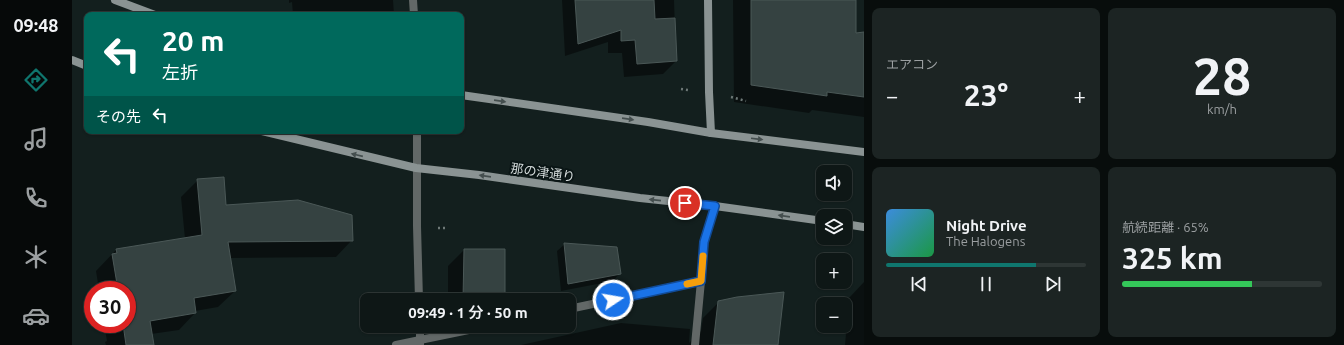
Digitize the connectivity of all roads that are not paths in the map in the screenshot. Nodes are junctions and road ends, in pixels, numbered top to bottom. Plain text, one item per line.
1 (115, 0) edge
2 (413, 0) edge
3 (708, 0) edge
4 (147, 12) edge
5 (414, 12) edge
6 (72, 60) edge
7 (84, 65) edge
8 (464, 95) edge
9 (711, 133) junction
10 (274, 134) edge
11 (417, 134) edge
12 (864, 152) edge
13 (416, 168) junction
14 (715, 206) junction
15 (816, 220) edge
16 (852, 225) edge
17 (864, 227) edge
18 (701, 281) junction
19 (419, 293) edge
20 (576, 308) edge
21 (460, 333) edge
22 (420, 343) edge
23 (396, 345) edge
24 (695, 345) edge

1 - 4 main road
2 - 5 street
3 - 9 main road
6 - 7 main road
8 -> 9 main road
9 -> 12 main road
13 -> 10 main road, 那の津通り
11 - 13 street
14 -> 13 main road, 那の津通り
13 - 19 street
15 -> 14 main road, 那の津通り
14 - 18 street
16 - 17 main road
18 - 20 street
18 - 24 street
21 - 22 street
22 - 23 street

